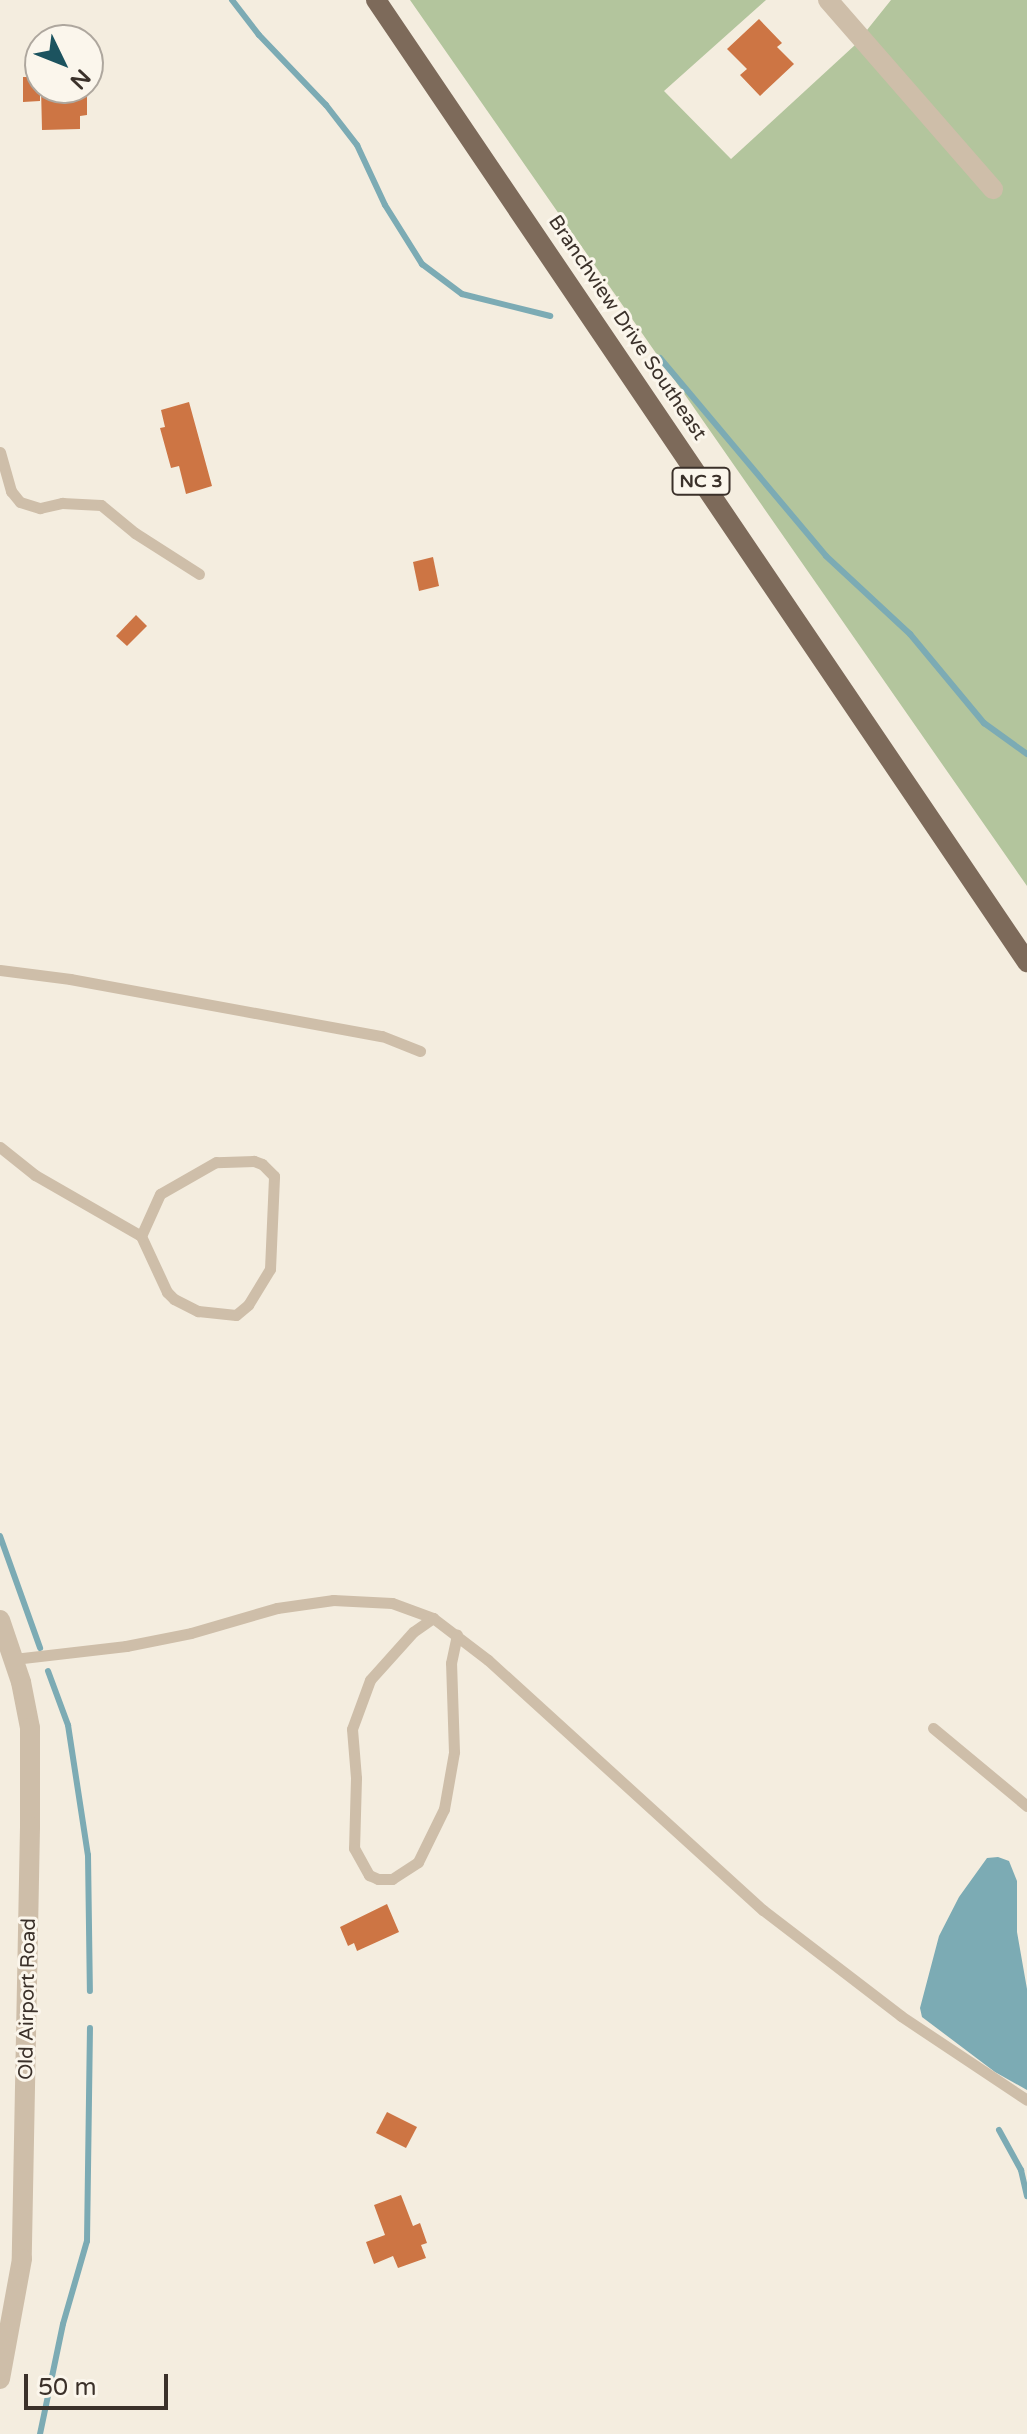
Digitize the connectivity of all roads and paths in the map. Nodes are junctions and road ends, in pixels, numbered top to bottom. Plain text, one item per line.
1 (376, 0) edge
2 (828, 0) edge
3 (993, 189) dead end
4 (0, 452) edge
5 (199, 574) dead end
6 (1027, 962) edge
7 (0, 970) edge
8 (420, 1051) dead end
9 (0, 1147) edge
10 (141, 1236) junction
11 (433, 1618) junction
12 (0, 1620) edge
13 (457, 1635) junction
14 (14, 1659) junction
15 (933, 1728) dead end
16 (1027, 1806) edge
17 (1027, 2100) edge
18 (0, 2379) edge

1 - 6 main road, Branchview Drive Southeast / NC 3
2 - 3 street
4 - 5 lane
7 - 8 lane
9 - 10 lane
10 - 10 lane
11 - 13 lane
11 - 13 lane
11 - 14 lane
12 - 14 street, Old Airport Road
13 - 17 lane
14 - 18 street, Old Airport Road
15 - 16 lane

